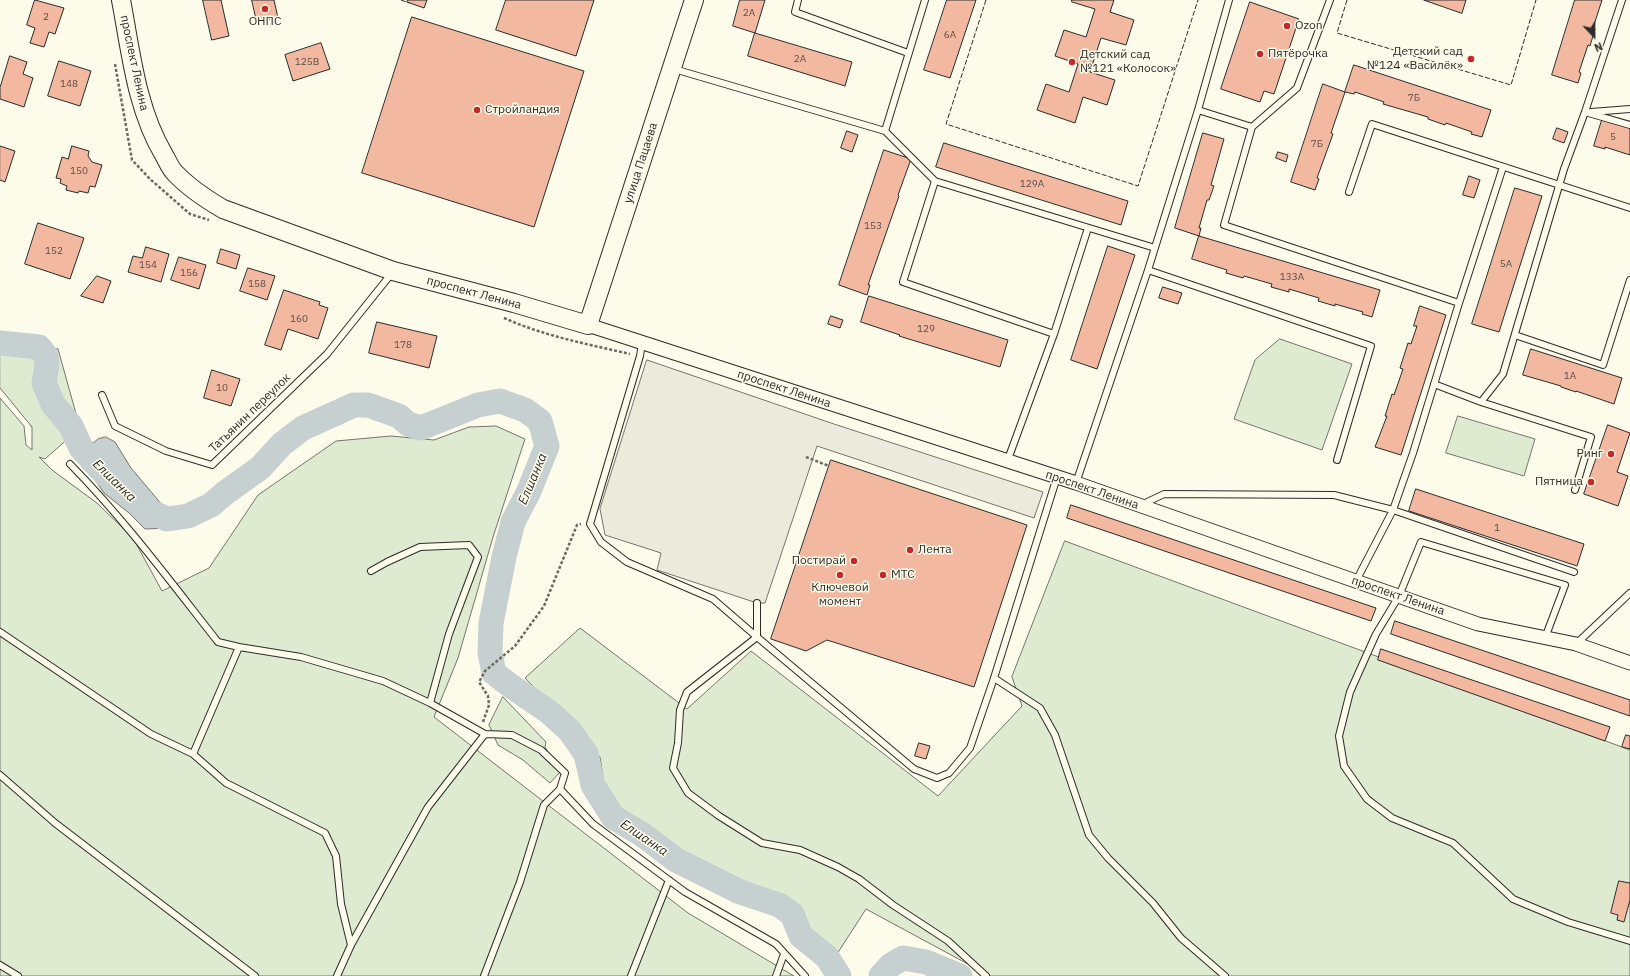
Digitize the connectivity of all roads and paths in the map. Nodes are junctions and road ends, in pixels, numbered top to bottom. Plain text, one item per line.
1 (121, 0) edge
2 (694, 0) edge
3 (798, 0) edge
4 (925, 0) edge
5 (1229, 0) edge
6 (1330, 0) edge
7 (1622, 0) edge
8 (908, 53) junction
9 (672, 69) junction
10 (1630, 109) edge
11 (1198, 110) junction
12 (1585, 112) junction
13 (1630, 125) edge
14 (1252, 127) junction
15 (885, 132) junction
16 (1503, 167) junction
17 (935, 181) junction
18 (1560, 186) junction
19 (1349, 192) dead end
20 (1630, 208) edge
21 (1088, 228) junction
22 (1155, 248) junction
23 (1148, 270) junction
24 (393, 271) junction
25 (1630, 280) edge
26 (1458, 303) junction
27 (588, 325) junction
28 (1054, 334) junction
29 (1515, 336) junction
30 (642, 343) junction
31 (1434, 384) junction
32 (102, 395) dead end
33 (1481, 402) junction
34 (806, 457) dead end
35 (1336, 460) dead end
36 (1008, 462) junction
37 (70, 464) dead end
38 (829, 466) dead end
39 (1057, 477) junction
40 (1076, 483) junction
41 (1576, 490) dead end
42 (1140, 506) junction
43 (1393, 510) junction
44 (590, 524) junction
45 (371, 571) dead end
46 (1574, 572) dead end
47 (1356, 582) junction
48 (1630, 593) edge
49 (1399, 596) junction
50 (757, 603) dead end
51 (0, 632) edge
52 (757, 637) junction
53 (1545, 638) junction
54 (1576, 644) junction
55 (239, 647) junction
56 (1630, 663) edge
57 (994, 678) junction
58 (430, 703) junction
59 (482, 733) junction
60 (192, 754) junction
61 (0, 775) edge
62 (560, 789) junction
63 (669, 880) junction
64 (1630, 941) edge
65 (351, 945) junction
66 (784, 954) junction
67 (0, 965) edge
68 (18, 976) edge
69 (255, 976) edge
70 (337, 976) edge
71 (484, 976) edge
72 (631, 976) edge
73 (776, 976) edge
74 (805, 976) edge
75 (986, 976) edge
76 (1225, 976) edge

1 - 24 street, проспект Ленина
2 - 9 street, улица Пацаева
3 - 8 lane
4 - 8 lane
5 - 11 lane
6 - 14 lane
7 - 12 lane
8 - 15 lane
9 - 15 lane
9 - 27 street, улица Пацаева
10 - 12 lane
11 - 14 lane
11 - 22 lane
12 - 13 lane
12 - 18 lane
14 - 26 lane
15 - 17 lane
16 - 18 lane
16 - 19 lane
16 - 26 lane
17 - 21 lane
17 - 28 lane
18 - 20 lane
18 - 29 lane
21 - 22 lane
21 - 28 lane
22 - 23 lane
23 - 35 lane
23 - 40 lane
24 - 27 street, проспект Ленина
24 - 32 lane, Татьянин переулок
25 - 29 lane
26 - 31 lane
27 - 30 street, проспект Ленина
28 - 36 lane
29 - 33 lane
30 - 36 street, проспект Ленина
30 - 44 lane
31 - 33 lane
31 - 43 lane
33 - 41 lane
34 - 38 path
36 - 39 street, проспект Ленина
37 - 55 lane
39 - 40 street, проспект Ленина
39 - 57 lane
40 - 42 street, проспект Ленина
42 - 43 lane
42 - 47 street, проспект Ленина
43 - 46 lane
43 - 47 lane
44 - 52 lane
44 - 59 path
45 - 58 lane
47 - 49 street, проспект Ленина
48 - 54 lane
49 - 53 street, проспект Ленина
49 - 53 lane
49 - 64 lane
50 - 52 lane
51 - 60 lane
52 - 57 lane
52 - 75 lane
53 - 54 street, проспект Ленина
54 - 56 street, проспект Ленина
55 - 58 lane
55 - 60 lane
57 - 76 lane
58 - 59 lane
59 - 62 lane
59 - 65 lane
60 - 65 lane
61 - 69 lane
62 - 63 lane
62 - 71 lane
63 - 66 lane
63 - 72 lane
65 - 70 lane
66 - 73 lane
66 - 74 lane
67 - 68 lane

